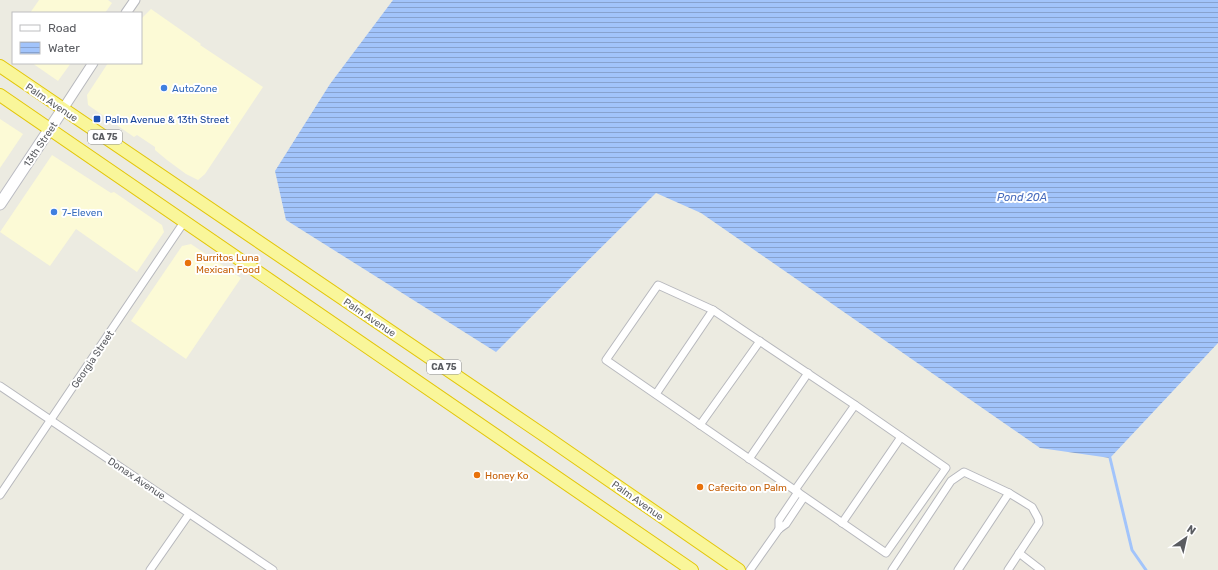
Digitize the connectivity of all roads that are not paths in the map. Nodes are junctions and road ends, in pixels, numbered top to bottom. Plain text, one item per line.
1 (135, 0) edge
2 (127, 12) edge
3 (92, 64) edge
4 (0, 66) edge
5 (0, 95) edge
6 (63, 109) junction
7 (50, 129) junction
8 (0, 204) edge
9 (184, 222) junction
10 (713, 310) junction
11 (760, 341) junction
12 (808, 373) junction
13 (0, 386) edge
14 (656, 394) junction
15 (855, 405) junction
16 (51, 420) junction
17 (700, 425) junction
18 (901, 437) junction
19 (749, 459) junction
20 (796, 491) junction
21 (1009, 493) junction
22 (0, 495) edge
23 (804, 497) junction
24 (189, 514) junction
25 (842, 523) junction
26 (779, 529) junction
27 (1019, 553) junction
28 (150, 570) edge
29 (273, 570) edge
30 (692, 570) edge
31 (739, 570) edge
32 (750, 570) edge
33 (892, 570) edge
34 (958, 570) edge
35 (1008, 570) edge
36 (1041, 570) edge

1 - 2 street
3 - 6 street, 13th Street
4 - 6 highway, Palm Avenue / CA 75
5 - 7 highway, CA 75
6 - 7 main road, 13th Street
6 - 31 highway, Palm Avenue / CA 75
7 - 8 main road, 13th Street
7 - 9 highway, CA 75
9 - 16 street, Georgia Street
9 - 30 highway, CA 75
10 - 11 street
10 - 14 street
10 - 14 street
11 - 12 street
11 - 17 street
12 - 15 street
12 - 19 street
13 - 16 street, Donax Avenue
14 - 17 street
15 - 18 street
15 - 20 street
16 - 22 street, Georgia Street
16 - 24 street, Donax Avenue
17 - 19 street
18 - 25 street
18 - 25 street
19 - 20 street
20 - 23 street
20 - 26 street
21 - 27 street
21 - 33 street
21 - 34 street
23 - 25 street
23 - 26 street
24 - 28 street
24 - 29 street, Donax Avenue
26 - 32 street
27 - 35 street
27 - 36 street

